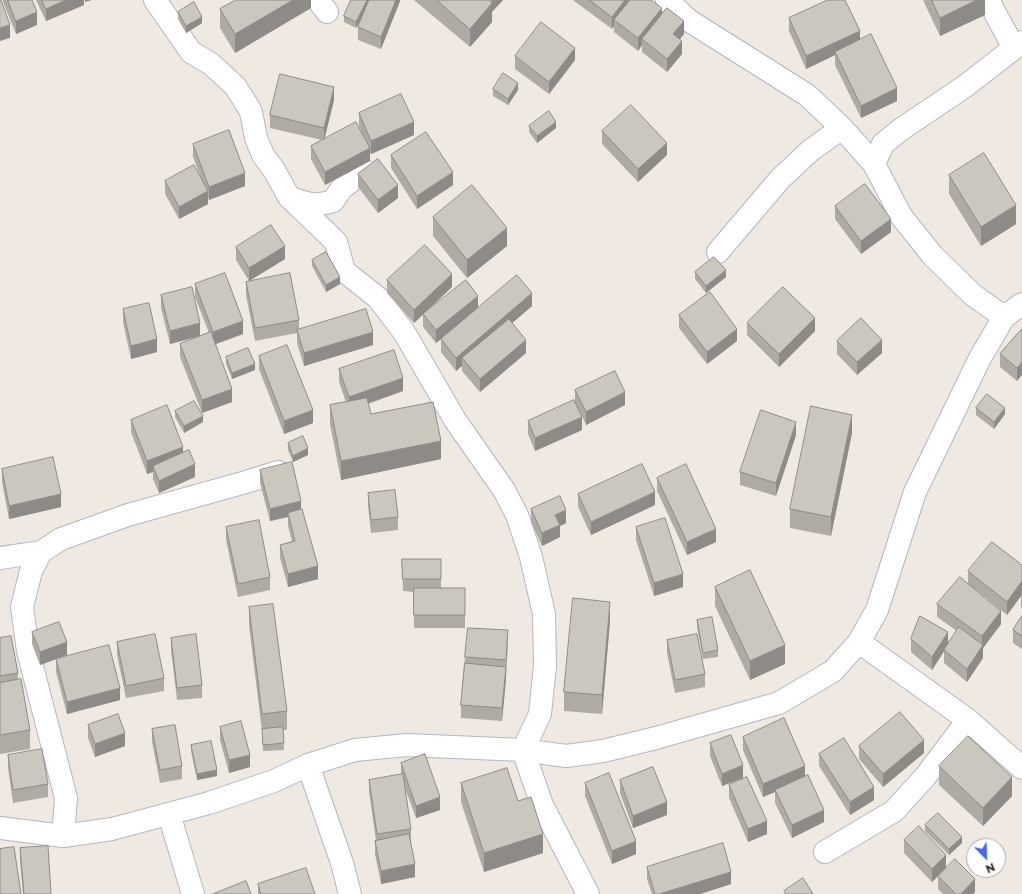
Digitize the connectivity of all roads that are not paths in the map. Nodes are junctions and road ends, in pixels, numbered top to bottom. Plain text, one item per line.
1 (155, 0) edge
2 (667, 0) edge
3 (988, 0) edge
4 (1018, 45) edge
5 (842, 128) junction
6 (874, 164) junction
7 (365, 171) edge
8 (289, 197) junction
9 (718, 252) dead end
10 (1022, 304) edge
11 (1004, 317) junction
12 (278, 472) edge
13 (41, 552) junction
14 (0, 558) edge
15 (859, 642) junction
16 (968, 720) junction
17 (523, 750) junction
18 (308, 766) junction
19 (1022, 768) edge
20 (169, 814) junction
21 (0, 828) edge
22 (63, 836) junction
23 (825, 852) dead end
24 (193, 894) edge
25 (350, 894) edge
26 (588, 894) edge

1 - 8 street
2 - 5 street
3 - 4 street
4 - 6 street
5 - 6 street
5 - 9 street
6 - 11 street
7 - 8 street
8 - 17 street
10 - 11 street
11 - 15 street
12 - 13 street
13 - 14 street
13 - 22 street
15 - 16 street
15 - 17 street
16 - 19 street
16 - 23 street
17 - 18 street
17 - 26 street
18 - 20 street
18 - 25 street
20 - 22 street
20 - 24 street
21 - 22 street

